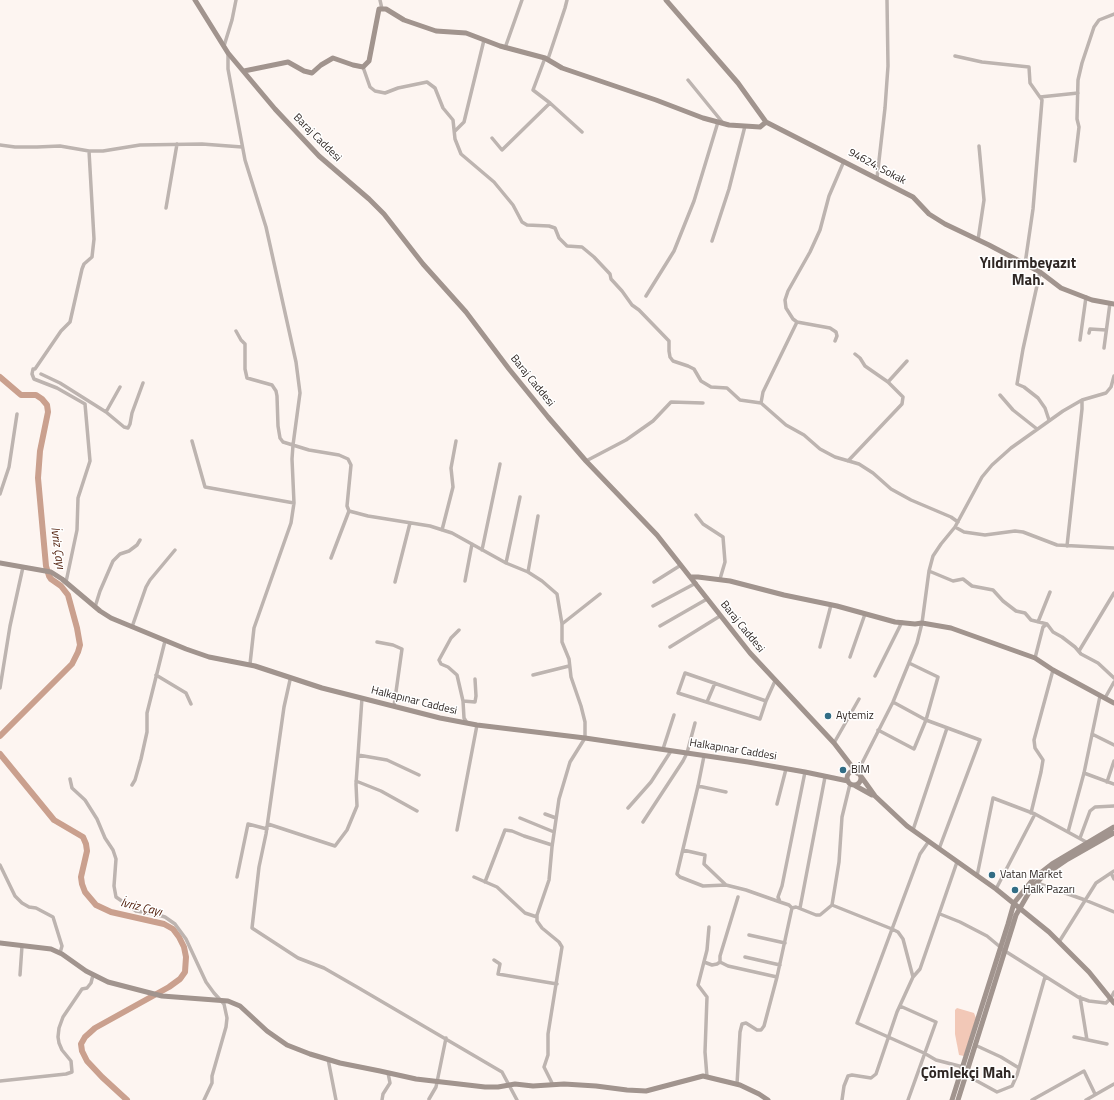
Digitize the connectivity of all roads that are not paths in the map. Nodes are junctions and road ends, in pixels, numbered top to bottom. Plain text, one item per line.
1 (195, 0) edge
2 (236, 0) edge
3 (380, 0) edge
4 (522, 0) edge
5 (567, 0) edge
6 (666, 0) edge
7 (887, 0) edge
8 (382, 9) junction
9 (1114, 14) edge
10 (484, 40) junction
11 (224, 46) junction
12 (505, 48) junction
13 (228, 53) junction
14 (955, 56) dead end
15 (546, 58) junction
16 (363, 67) junction
17 (244, 71) junction
18 (688, 80) dead end
19 (1078, 93) junction
20 (1040, 97) junction
21 (550, 103) junction
22 (766, 122) junction
23 (721, 123) junction
24 (745, 126) junction
25 (455, 130) junction
26 (582, 132) dead end
27 (492, 138) dead end
28 (177, 144) junction
29 (0, 145) edge
30 (979, 146) dead end
31 (242, 147) junction
32 (89, 151) junction
33 (844, 161) junction
34 (1075, 161) dead end
35 (877, 178) junction
36 (166, 208) dead end
37 (978, 240) junction
38 (712, 241) dead end
39 (1025, 264) junction
40 (1040, 272) junction
41 (646, 296) dead end
42 (1086, 297) junction
43 (1112, 304) edge
44 (797, 322) junction
45 (1106, 330) junction
46 (236, 331) dead end
47 (1089, 333) dead end
48 (1080, 340) dead end
49 (835, 341) dead end
50 (1104, 348) dead end
51 (855, 354) dead end
52 (907, 361) dead end
53 (41, 374) dead end
54 (1114, 376) edge
55 (888, 382) junction
56 (143, 383) dead end
57 (120, 386) dead end
58 (1000, 395) dead end
59 (1082, 400) junction
60 (86, 403) junction
61 (703, 403) dead end
62 (761, 403) junction
63 (106, 412) junction
64 (17, 414) dead end
65 (1049, 420) junction
66 (1037, 429) junction
67 (192, 441) dead end
68 (456, 441) dead end
69 (292, 445) junction
70 (586, 461) junction
71 (848, 461) junction
72 (500, 464) dead end
73 (0, 494) edge
74 (520, 497) dead end
75 (294, 503) junction
76 (349, 511) junction
77 (696, 515) dead end
78 (538, 516) dead end
79 (958, 522) junction
80 (410, 523) junction
81 (955, 528) junction
82 (442, 530) junction
83 (140, 540) dead end
84 (472, 544) junction
85 (1067, 546) junction
86 (1114, 548) edge
87 (175, 550) dead end
88 (482, 550) junction
89 (331, 558) dead end
90 (0, 563) edge
91 (506, 563) junction
92 (682, 564) junction
93 (23, 567) junction
94 (929, 571) junction
95 (528, 572) junction
96 (692, 577) junction
97 (720, 579) junction
98 (465, 581) dead end
99 (66, 582) junction
100 (395, 582) dead end
101 (654, 582) dead end
102 (696, 583) junction
103 (1050, 592) dead end
104 (1114, 593) edge
105 (600, 594) dead end
106 (707, 600) junction
107 (831, 605) junction
108 (653, 606) dead end
109 (96, 607) junction
110 (865, 614) junction
111 (720, 616) junction
112 (902, 622) junction
113 (1038, 622) junction
114 (922, 623) junction
115 (562, 624) junction
116 (1047, 624) junction
117 (660, 626) dead end
118 (132, 627) junction
119 (458, 630) dead end
120 (165, 641) junction
121 (377, 642) dead end
122 (670, 647) dead end
123 (820, 647) dead end
124 (1079, 651) junction
125 (850, 657) dead end
126 (1035, 658) junction
127 (909, 663) junction
128 (250, 664) junction
129 (569, 666) junction
130 (1053, 670) junction
131 (156, 675) junction
132 (533, 675) dead end
133 (875, 676) dead end
134 (1114, 678) edge
135 (475, 679) dead end
136 (290, 680) dead end
137 (775, 681) junction
138 (1114, 682) edge
139 (715, 683) junction
140 (0, 688) edge
141 (1102, 697) junction
142 (362, 698) junction
143 (859, 699) dead end
144 (464, 701) junction
145 (766, 701) junction
146 (707, 702) junction
147 (893, 702) junction
148 (1114, 703) edge
149 (191, 704) dead end
150 (394, 706) junction
151 (674, 715) dead end
152 (926, 720) junction
153 (695, 723) dead end
154 (468, 724) junction
155 (477, 725) junction
156 (946, 728) junction
157 (878, 730) junction
158 (1092, 734) junction
159 (585, 738) junction
160 (834, 743) junction
161 (1114, 745) edge
162 (663, 749) junction
163 (672, 750) junction
164 (687, 753) junction
165 (358, 755) junction
166 (704, 756) junction
167 (1114, 761) edge
168 (786, 769) junction
169 (805, 772) junction
170 (1084, 773) junction
171 (858, 774) junction
172 (419, 775) dead end
173 (825, 777) junction
174 (70, 779) dead end
175 (356, 782) junction
176 (1107, 782) junction
177 (851, 783) junction
178 (1114, 784) edge
179 (132, 785) dead end
180 (698, 786) junction
181 (726, 792) dead end
182 (875, 796) junction
183 (777, 804) dead end
184 (1114, 806) edge
185 (628, 808) dead end
186 (417, 811) dead end
187 (1033, 813) junction
188 (545, 814) dead end
189 (520, 818) dead end
190 (556, 818) junction
191 (643, 822) dead end
192 (268, 824) junction
193 (1114, 827) edge
194 (267, 829) junction
195 (458, 830) dead end
196 (913, 830) junction
197 (554, 832) junction
198 (1068, 832) junction
199 (1114, 833) edge
200 (1080, 838) junction
201 (929, 842) junction
202 (1090, 843) junction
203 (552, 845) junction
204 (939, 849) junction
205 (683, 850) junction
206 (957, 862) junction
207 (0, 866) edge
208 (1113, 872) edge
209 (977, 876) junction
210 (237, 877) dead end
211 (474, 877) dead end
212 (1114, 879) edge
213 (485, 882) junction
214 (1037, 883) junction
215 (726, 885) junction
216 (996, 889) junction
217 (738, 897) dead end
218 (1085, 900) junction
219 (780, 902) junction
220 (1014, 903) junction
221 (832, 905) junction
222 (792, 908) junction
223 (800, 908) junction
224 (1021, 909) junction
225 (1114, 912) edge
226 (940, 914) junction
227 (537, 917) junction
228 (709, 927) dead end
229 (892, 929) junction
230 (749, 935) dead end
231 (785, 942) junction
232 (1059, 942) junction
233 (0, 943) edge
234 (22, 946) junction
235 (1003, 949) junction
236 (60, 953) junction
237 (745, 957) dead end
238 (494, 960) dead end
239 (704, 962) junction
240 (720, 962) junction
241 (780, 965) junction
242 (20, 975) dead end
243 (93, 975) junction
244 (778, 977) junction
245 (913, 977) junction
246 (1045, 977) junction
247 (557, 984) junction
248 (1114, 992) edge
249 (1080, 997) junction
250 (222, 1000) junction
251 (1113, 1001) edge
252 (900, 1006) junction
253 (889, 1037) junction
254 (1074, 1037) dead end
255 (446, 1038) junction
256 (1087, 1040) junction
257 (1107, 1044) dead end
258 (976, 1045) junction
259 (924, 1053) junction
260 (328, 1059) junction
261 (963, 1067) junction
262 (1019, 1068) junction
263 (388, 1073) junction
264 (966, 1075) junction
265 (707, 1077) junction
266 (0, 1080) edge
267 (436, 1081) junction
268 (737, 1084) junction
269 (1114, 1084) edge
270 (508, 1085) junction
271 (552, 1085) junction
272 (1095, 1094) junction
273 (959, 1097) edge
274 (429, 1099) edge
275 (204, 1100) edge
276 (336, 1100) edge
277 (382, 1100) edge
278 (517, 1100) edge
279 (768, 1100) edge
280 (842, 1100) edge
281 (908, 1100) edge
282 (952, 1100) edge
283 (964, 1100) edge
284 (1032, 1100) edge
285 (1086, 1100) edge

1 - 11 main road, Baraj Caddesi
2 - 11 street
3 - 8 street
4 - 12 street
5 - 15 street
6 - 22 main road, 94624. Sokak
7 - 35 street
8 - 10 main road
8 - 16 main road
9 - 19 street
10 - 12 main road
10 - 25 street
11 - 13 main road, Baraj Caddesi
12 - 15 main road
13 - 17 main road, Baraj Caddesi
13 - 31 street
14 - 20 street
15 - 21 street
15 - 23 main road
16 - 17 main road
16 - 25 street
17 - 70 main road, Baraj Caddesi
18 - 23 street
19 - 20 street
19 - 34 street
20 - 39 street
21 - 26 street
21 - 27 street
22 - 24 main road
22 - 33 main road, 94624. Sokak
23 - 24 main road
23 - 41 street
24 - 38 street
25 - 62 street
28 - 31 street
28 - 32 street
28 - 36 street
29 - 32 street
30 - 37 street
31 - 69 street
32 - 60 street
33 - 35 main road, 94624. Sokak
33 - 44 street
35 - 37 main road, 94624. Sokak
37 - 39 main road, 94624. Sokak
39 - 40 main road, 94624. Sokak
40 - 42 main road, 94624. Sokak
40 - 65 street
42 - 43 main road, 94624. Sokak
42 - 48 street
43 - 45 street
44 - 49 street
44 - 62 street
45 - 47 street
45 - 50 street
46 - 69 street
51 - 55 street
52 - 55 street
53 - 60 street
54 - 59 street
55 - 71 street
56 - 63 street
57 - 63 street
58 - 66 street
59 - 65 street
59 - 85 street
60 - 63 street
60 - 99 street
61 - 70 street
62 - 71 street
64 - 73 street
65 - 66 street
66 - 79 street
67 - 75 street
68 - 82 street
69 - 75 street
69 - 76 street
70 - 92 main road, Baraj Caddesi
71 - 79 street
72 - 88 street
74 - 91 street
75 - 128 street
76 - 80 street
76 - 89 street
77 - 97 street
78 - 95 street
79 - 81 street
80 - 82 street
80 - 100 street
81 - 85 street
81 - 94 street
82 - 84 street
83 - 109 street
84 - 88 street
84 - 98 street
85 - 86 street
87 - 118 street
88 - 91 street
90 - 93 main road, Halkapınar Caddesi
91 - 95 street
92 - 96 main road, Baraj Caddesi
92 - 101 street
93 - 99 main road, Halkapınar Caddesi
93 - 140 street
94 - 113 street
94 - 114 street
95 - 115 street
96 - 97 main road
96 - 102 main road, Baraj Caddesi
97 - 107 main road
99 - 109 main road, Halkapınar Caddesi
102 - 106 main road, Baraj Caddesi
102 - 108 street
103 - 113 street
104 - 124 street
105 - 115 street
106 - 111 main road, Baraj Caddesi
106 - 117 street
107 - 110 main road
107 - 123 street
109 - 118 main road, Halkapınar Caddesi
110 - 112 main road
110 - 125 street
111 - 122 street
111 - 137 main road, Baraj Caddesi
112 - 114 main road
112 - 133 street
113 - 116 street
114 - 126 main road
114 - 127 street
115 - 129 street
116 - 124 street
116 - 126 street
118 - 120 main road, Halkapınar Caddesi
119 - 144 street
120 - 128 main road, Halkapınar Caddesi
120 - 131 street
121 - 150 street
124 - 134 street
126 - 130 main road
127 - 147 street
127 - 152 street
128 - 142 main road, Halkapınar Caddesi
129 - 132 street
129 - 159 street
130 - 141 main road
130 - 187 street
131 - 149 street
131 - 179 street
135 - 144 street
136 - 192 street
137 - 145 street
137 - 160 main road, Baraj Caddesi
138 - 141 street
139 - 145 street
139 - 146 street
139 - 146 street
141 - 148 main road
141 - 158 street
142 - 150 main road, Halkapınar Caddesi
142 - 165 street
143 - 160 street
144 - 154 street
145 - 146 street
147 - 152 street
147 - 157 street
150 - 154 main road, Halkapınar Caddesi
151 - 162 street
152 - 156 street
152 - 157 street
153 - 164 street
154 - 155 main road, Halkapınar Caddesi
155 - 159 main road, Halkapınar Caddesi
155 - 195 street
156 - 196 street
156 - 204 street
157 - 171 street
158 - 161 street
158 - 170 street
159 - 162 main road, Halkapınar Caddesi
159 - 190 street
160 - 171 main road, Baraj Caddesi
162 - 163 main road, Halkapınar Caddesi
163 - 164 main road, Halkapınar Caddesi
163 - 185 street
164 - 166 main road, Halkapınar Caddesi
164 - 191 street
165 - 172 street
165 - 175 street
166 - 168 main road, Halkapınar Caddesi
166 - 180 street
167 - 176 street
168 - 169 main road, Halkapınar Caddesi
168 - 183 street
169 - 173 main road, Halkapınar Caddesi
169 - 219 street
170 - 176 street
170 - 198 street
171 - 177 main road
171 - 177 main road
171 - 182 main road, Baraj Caddesi
173 - 177 main road, Halkapınar Caddesi
173 - 223 street
174 - 250 street
175 - 186 street
175 - 192 street
176 - 178 street
177 - 182 main road, Halkapınar Caddesi
177 - 221 street
180 - 181 street
180 - 205 street
182 - 196 main road
184 - 200 street
187 - 198 street
187 - 209 street
187 - 216 street
188 - 190 street
189 - 197 street
190 - 197 street
192 - 194 street
193 - 202 main road
194 - 210 street
194 - 255 street
196 - 201 main road
197 - 203 street
198 - 200 street
199 - 202 main road
200 - 202 street
201 - 204 main road
201 - 229 street
202 - 214 main road
202 - 220 main road
203 - 213 street
203 - 227 street
204 - 206 main road
205 - 215 street
205 - 215 street
206 - 209 main road
206 - 226 street
207 - 236 street
208 - 212 street
208 - 218 street
209 - 216 main road
211 - 213 street
213 - 227 street
214 - 218 street
214 - 224 main road
215 - 219 street
216 - 220 main road
217 - 240 street
218 - 225 street
218 - 232 street
219 - 222 street
220 - 224 main road
220 - 235 main road
221 - 223 street
221 - 229 street
222 - 223 street
222 - 231 street
224 - 232 main road
224 - 235 main road
226 - 235 street
226 - 245 street
227 - 247 street
228 - 239 street
229 - 245 street
229 - 253 street
230 - 231 street
231 - 241 street
232 - 251 main road
233 - 234 main road
234 - 236 main road
234 - 242 street
235 - 246 street
235 - 258 main road
235 - 261 main road
236 - 243 main road
237 - 241 street
238 - 247 street
239 - 240 street
239 - 265 street
240 - 244 street
241 - 244 street
243 - 250 main road
243 - 266 street
244 - 268 street
245 - 252 street
246 - 249 street
246 - 262 street
247 - 271 street
248 - 251 street
249 - 251 street
249 - 256 street
250 - 260 main road
250 - 275 street
252 - 253 street
252 - 259 street
253 - 259 street
253 - 280 street
254 - 256 street
255 - 267 street
255 - 270 street
256 - 257 street
258 - 262 street
258 - 264 main road
259 - 261 street
259 - 281 street
260 - 263 main road
260 - 276 street
261 - 282 main road
262 - 264 street
263 - 267 main road
263 - 277 street
264 - 273 main road
265 - 268 main road
265 - 271 main road
267 - 270 main road
267 - 274 street
268 - 279 main road
269 - 272 street
270 - 271 main road
270 - 278 street
272 - 284 street
272 - 285 street
273 - 283 street

